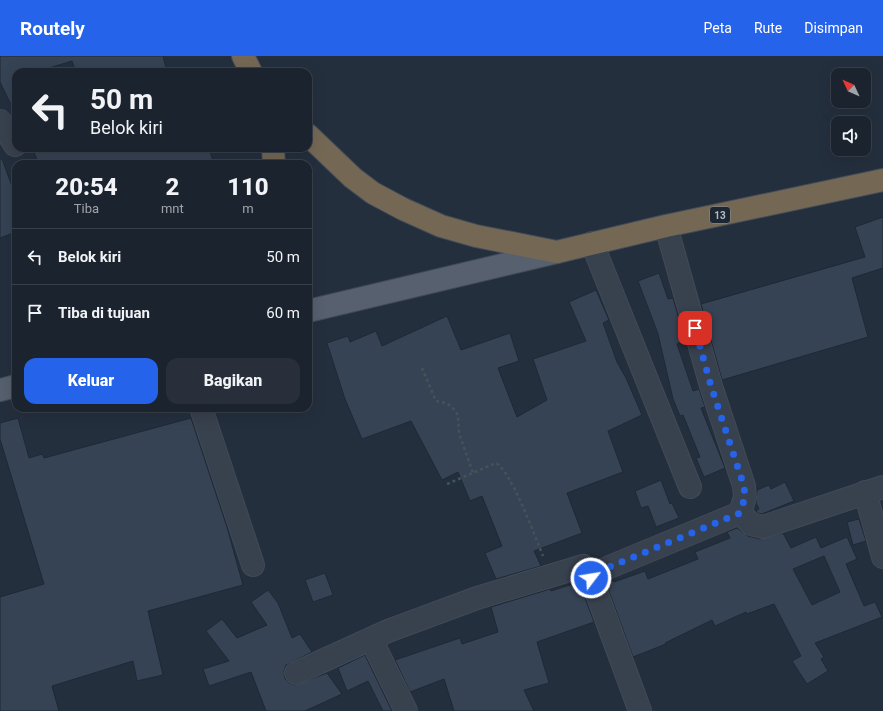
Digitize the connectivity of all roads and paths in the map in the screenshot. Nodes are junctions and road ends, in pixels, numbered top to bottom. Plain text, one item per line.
1 (243, 56) edge
2 (249, 68) edge
3 (0, 121) edge
4 (312, 139) edge
5 (10, 148) edge
6 (883, 180) edge
7 (666, 226) junction
8 (592, 243) junction
9 (557, 252) junction
10 (312, 309) edge
11 (422, 368) dead end
12 (12, 387) edge
13 (0, 390) edge
14 (202, 412) edge
15 (474, 473) junction
16 (447, 484) dead end
17 (690, 487) dead end
18 (874, 489) edge
19 (740, 513) junction
20 (883, 557) edge
21 (253, 565) dead end
22 (551, 575) junction
23 (590, 575) junction
24 (371, 639) junction
25 (296, 673) dead end
26 (406, 711) edge
27 (640, 711) edge

1 - 2 highway
3 - 5 street
4 - 9 highway, 13
6 - 7 highway, 13
7 - 8 highway, 13
7 - 19 street
8 - 9 highway, 13
8 - 17 street
9 - 10 main road
11 - 15 path
12 - 13 main road
14 - 21 street
15 - 16 path
15 - 22 path
18 - 19 street
18 - 20 street
19 - 23 street
22 - 23 street
22 - 24 street
23 - 27 street
24 - 25 street
24 - 26 street

